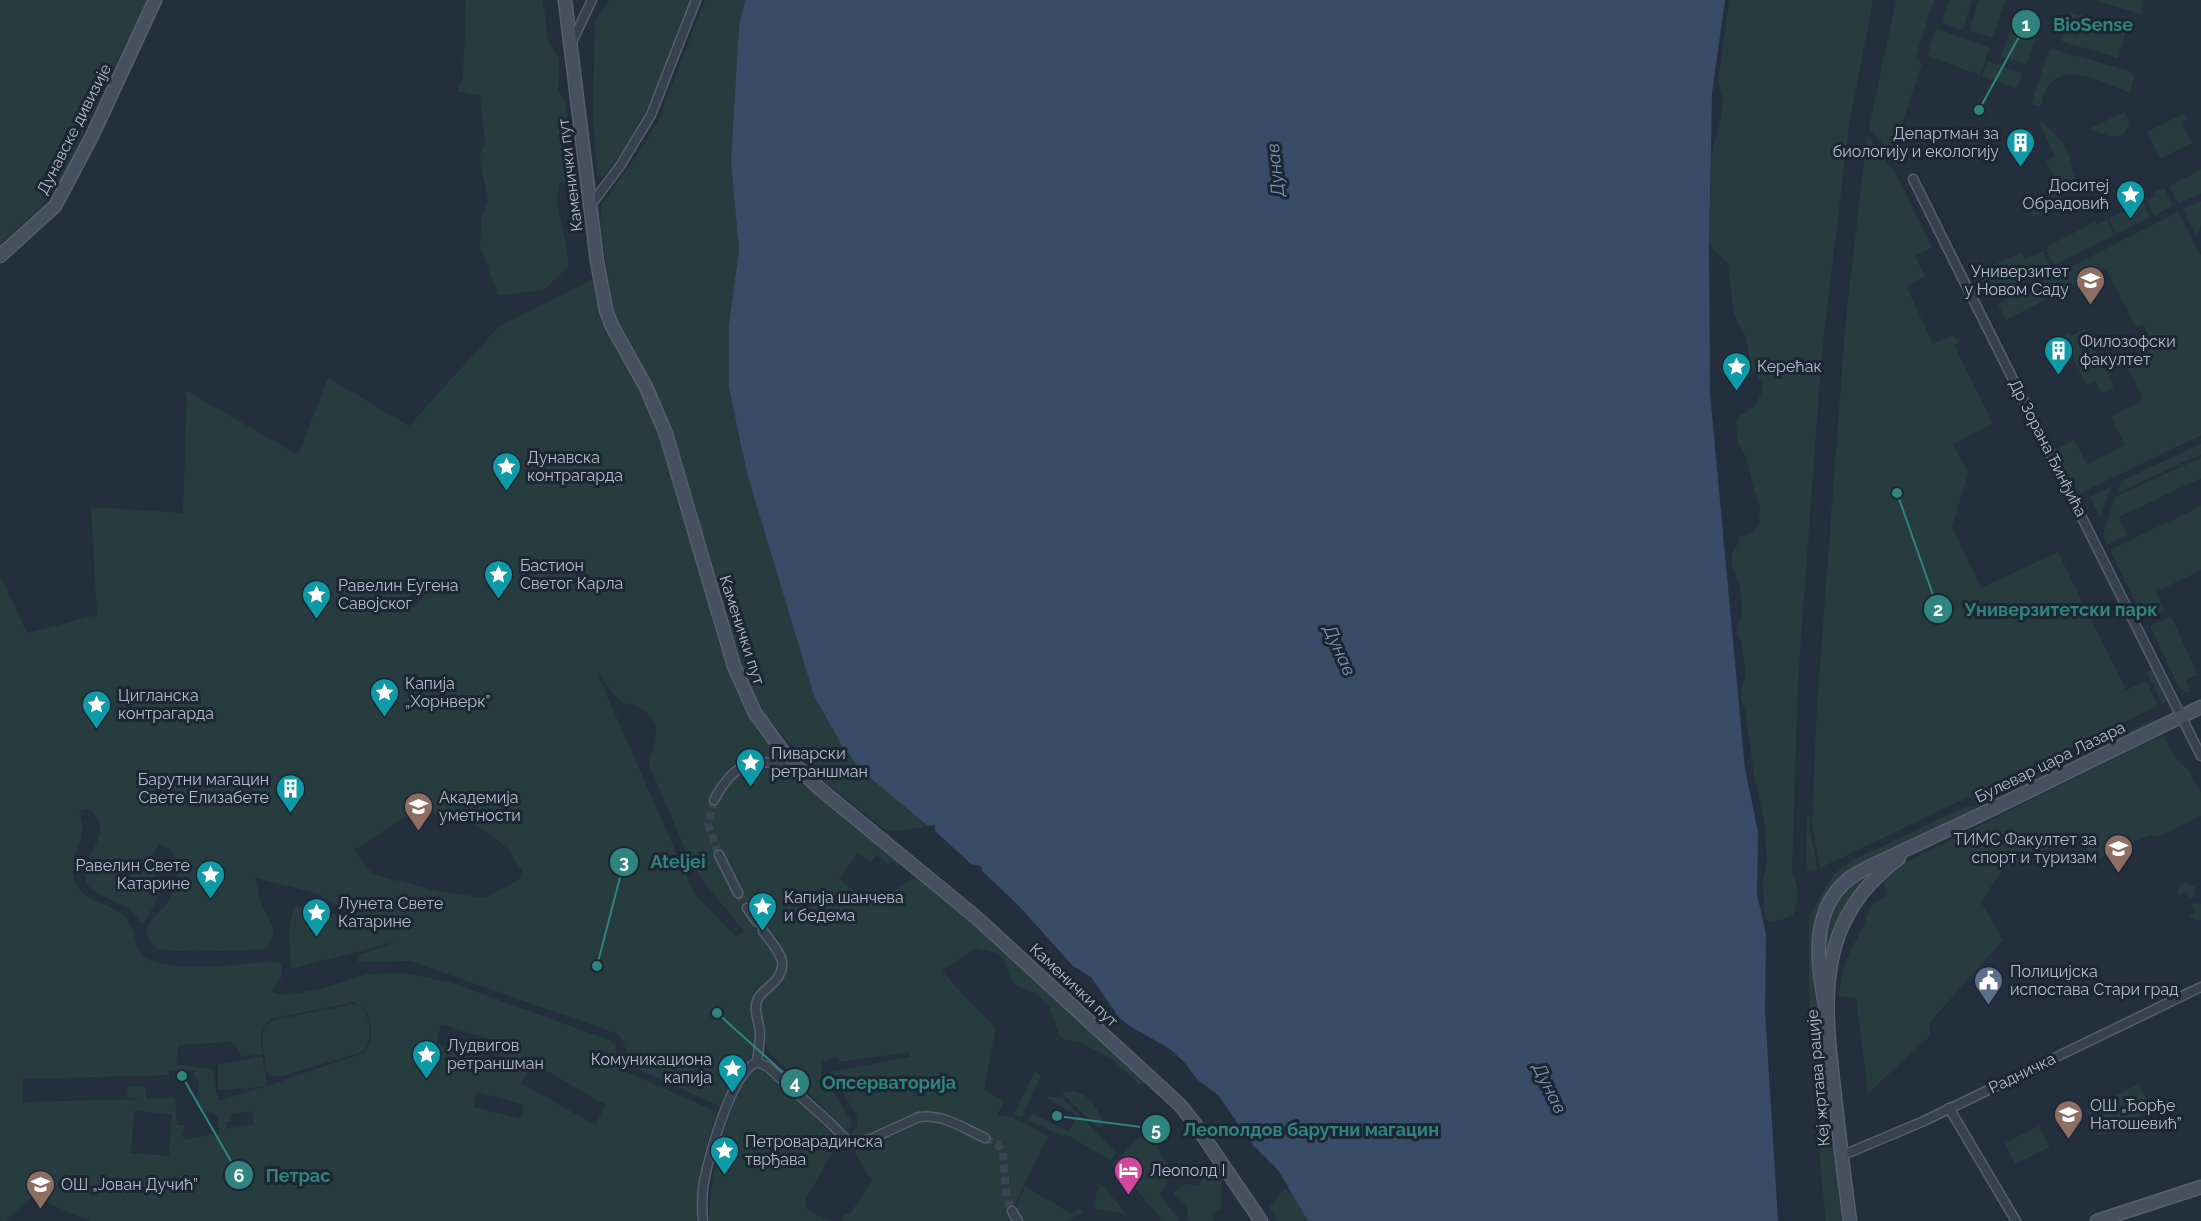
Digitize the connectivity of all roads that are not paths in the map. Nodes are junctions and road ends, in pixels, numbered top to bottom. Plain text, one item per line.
1 (155, 0) edge
2 (565, 0) edge
3 (592, 0) edge
4 (696, 0) edge
5 (571, 45) junction
6 (1913, 179) dead end
7 (590, 206) junction
8 (0, 256) edge
9 (2201, 708) edge
10 (2182, 717) junction
11 (2201, 756) edge
12 (798, 769) junction
13 (714, 800) tunnel mouth
14 (1914, 847) junction
15 (719, 855) tunnel mouth
16 (738, 893) tunnel mouth
17 (747, 908) tunnel mouth
18 (757, 922) dead end
19 (764, 931) dead end
20 (1839, 933) joint
21 (2201, 987) edge
22 (1827, 1014) junction
23 (757, 1062) junction
24 (1949, 1108) junction
25 (985, 1138) tunnel mouth
26 (1841, 1156) junction
27 (2201, 1187) edge
28 (1012, 1211) tunnel mouth
29 (703, 1221) edge
30 (1018, 1221) edge
31 (1261, 1221) edge
32 (1850, 1221) edge
33 (2016, 1221) edge
34 (2097, 1221) edge

1 - 8 main road, Дунавске дивизије
2 - 5 main road, Каменички пут
3 - 5 street
4 - 7 street
5 - 7 main road, Каменички пут
6 - 10 street, Др Зорана Ђинђића
7 - 12 main road, Каменички пут
9 - 10 main road, Булевар цара Лазара
10 - 11 street, Др Зорана Ђинђића
10 - 14 main road, Булевар цара Лазара
12 - 13 street
12 - 31 main road, Каменички пут
14 - 20 main road, Булевар цара Лазара
14 - 22 main road, Булевар цара Лазара
15 - 16 street
17 - 18 street
19 - 23 street
20 - 22 main road, Кеј жртава рације
21 - 24 street, Радничка
22 - 26 main road, Кеј жртава рације
23 - 25 street
23 - 29 street
24 - 26 street, Радничка
24 - 33 street
26 - 32 main road, Кеј жртава рације
27 - 34 main road
28 - 30 street

